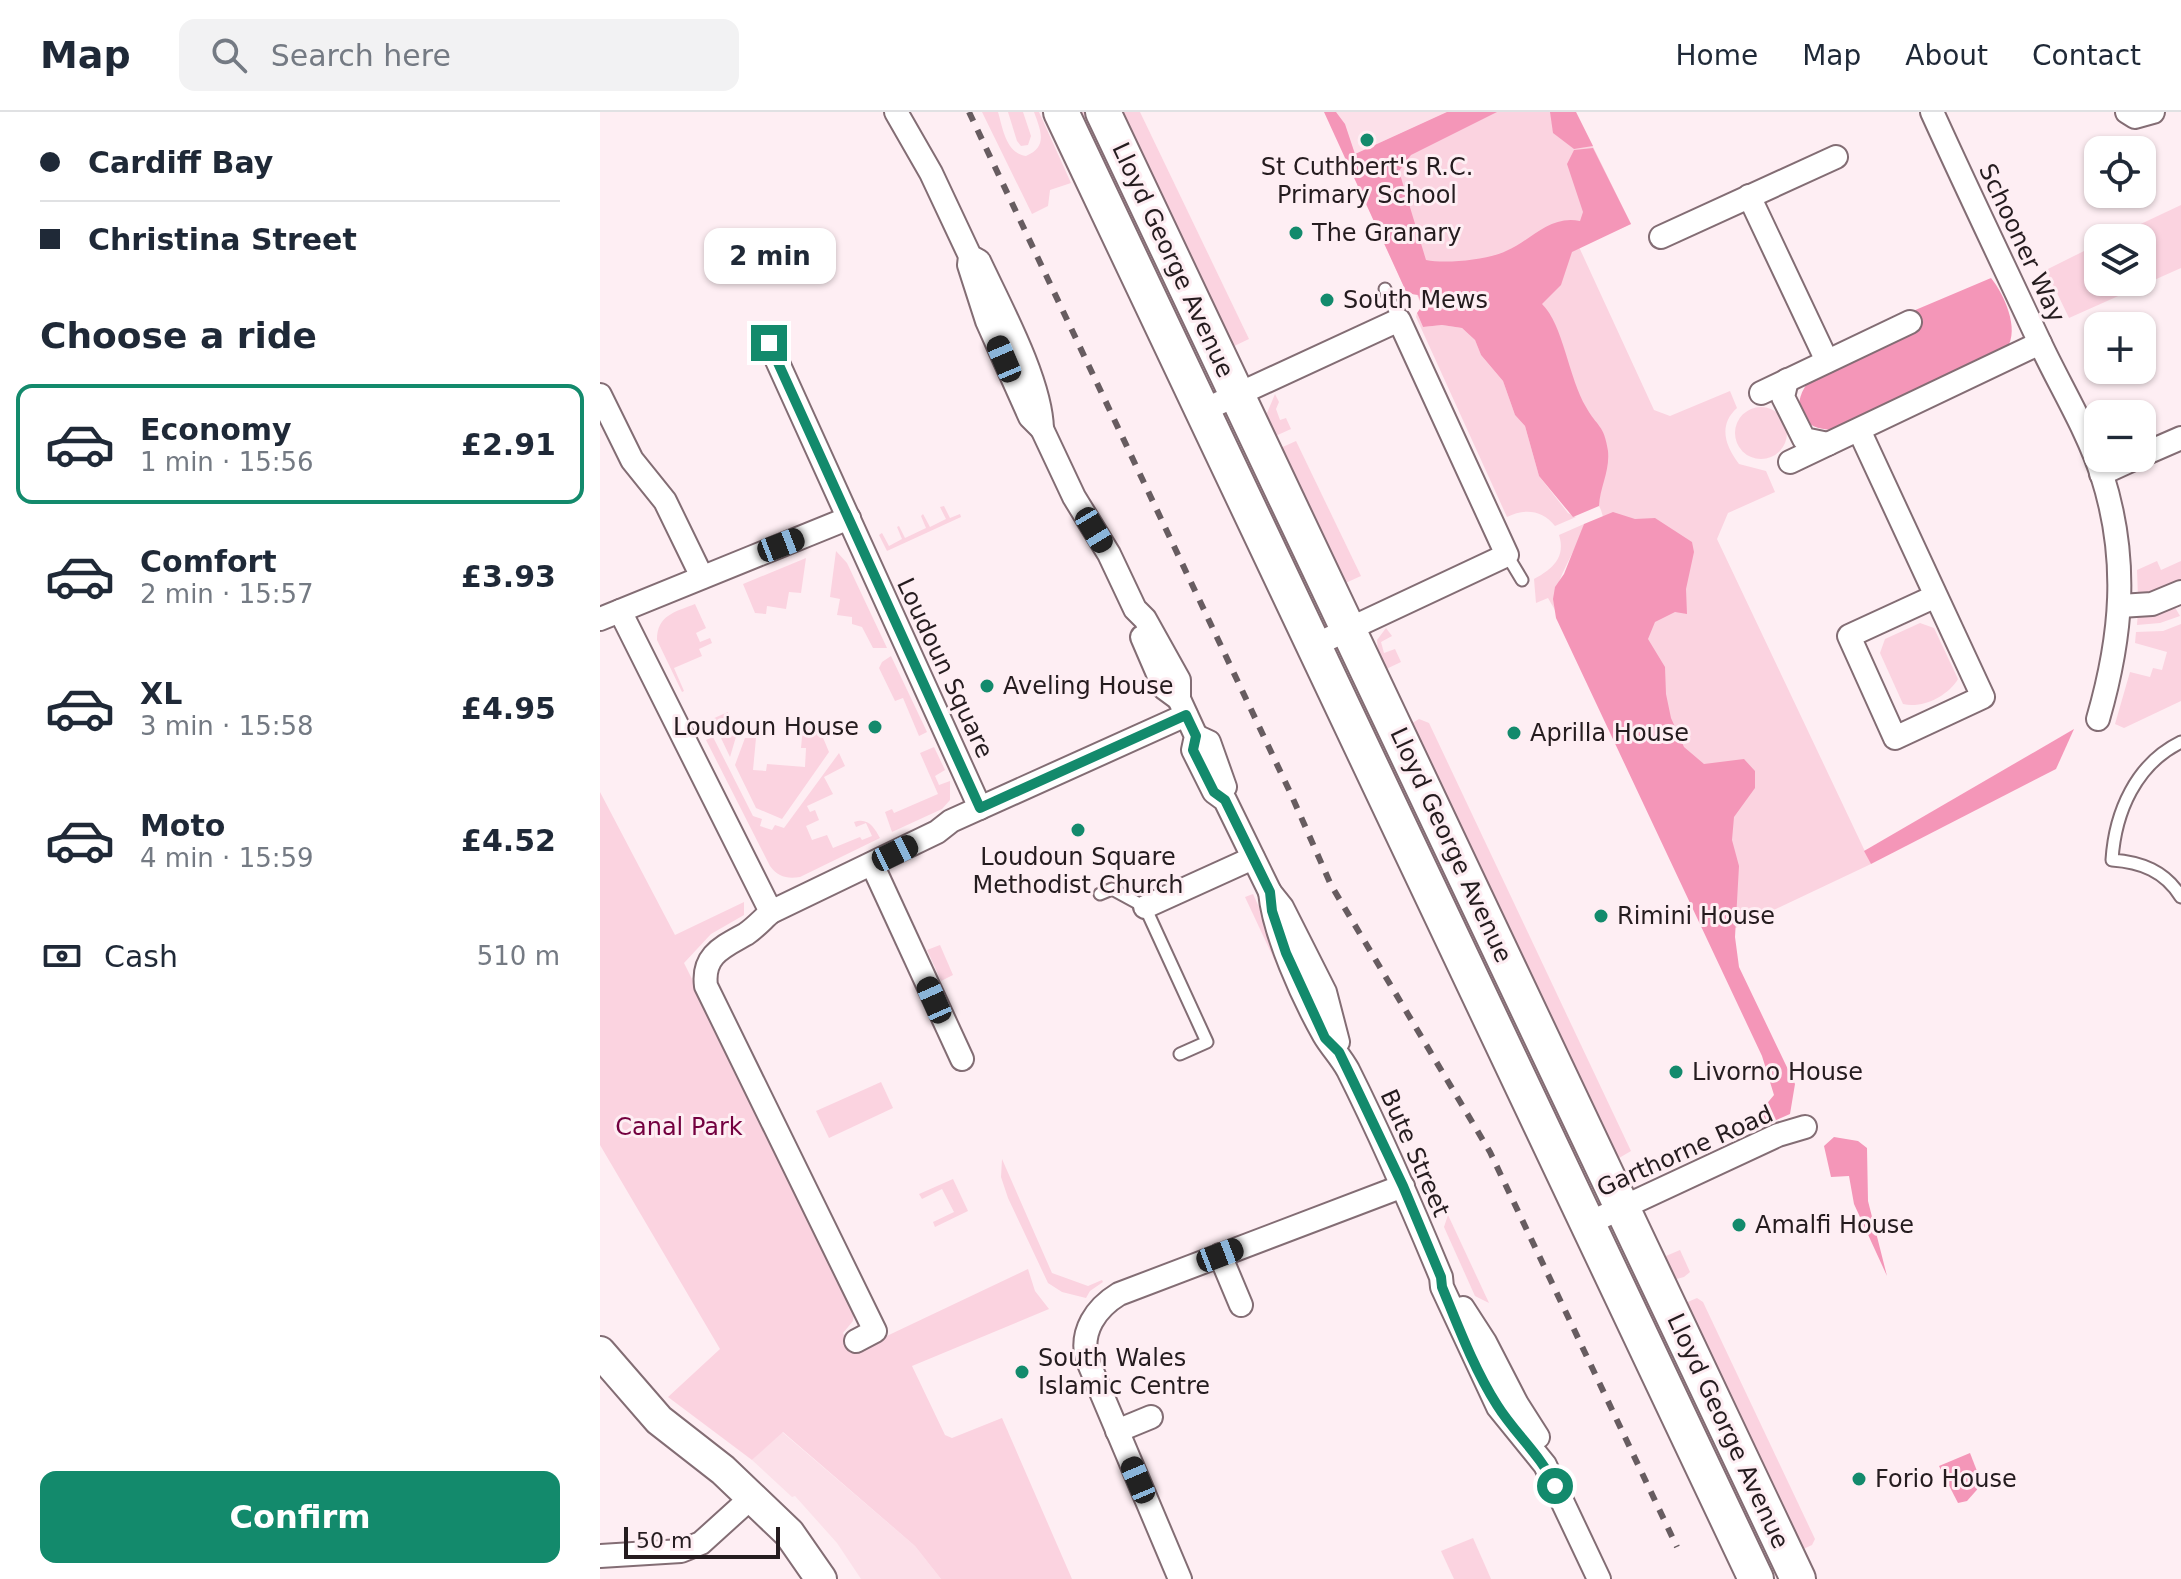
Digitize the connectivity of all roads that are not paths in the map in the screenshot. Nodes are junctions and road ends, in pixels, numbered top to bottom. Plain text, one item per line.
1 (896, 112) edge
2 (1061, 112) edge
3 (1103, 112) edge
4 (2127, 112) edge
5 (2153, 112) edge
6 (1940, 115) edge
7 (1836, 157) dead end
8 (1749, 196) junction
9 (1661, 237) dead end
10 (1385, 289) dead end
11 (1399, 320) junction
12 (1910, 322) dead end
13 (769, 343) dead end
14 (2040, 343) junction
15 (1827, 361) junction
16 (1787, 380) junction
17 (1761, 393) dead end
18 (1237, 395) junction
19 (600, 397) edge
20 (1202, 411) junction
21 (1859, 430) junction
22 (2181, 438) edge
23 (1828, 444) junction
24 (2156, 449) edge
25 (1790, 462) dead end
26 (2105, 472) edge
27 (2101, 474) junction
28 (849, 518) junction
29 (1507, 555) junction
30 (702, 577) junction
31 (1522, 580) dead end
32 (2177, 595) edge
33 (1936, 596) junction
34 (2120, 606) junction
35 (610, 615) edge
36 (1348, 630) junction
37 (1313, 646) junction
38 (1182, 707) junction
39 (2098, 719) dead end
40 (2181, 742) edge
41 (980, 808) junction
42 (1253, 858) junction
43 (872, 864) junction
44 (2176, 879) edge
45 (1100, 894) dead end
46 (2181, 897) edge
47 (1145, 907) junction
48 (771, 912) junction
49 (1180, 1054) dead end
50 (962, 1059) dead end
51 (1805, 1127) dead end
52 (1403, 1186) junction
53 (1622, 1208) junction
54 (1587, 1224) junction
55 (1220, 1255) junction
56 (1241, 1305) dead end
57 (856, 1341) dead end
58 (600, 1352) edge
59 (1151, 1417) dead end
60 (1117, 1431) junction
61 (753, 1496) junction
62 (600, 1556) edge
63 (821, 1579) edge
64 (1180, 1579) edge
65 (1599, 1579) edge
66 (1756, 1579) edge
67 (1798, 1579) edge

1 - 38 street, Bute Street
2 - 20 main road, Lloyd George Avenue
3 - 18 main road, Lloyd George Avenue
4 - 5 street
6 - 14 street, Schooner Way
7 - 8 street
8 - 9 street
8 - 15 street
10 - 11 lane
11 - 18 street
11 - 29 street
12 - 15 street
13 - 28 street, Loudoun Square
14 - 21 street
14 - 27 street, Schooner Way
15 - 16 street
16 - 17 street
16 - 23 street
18 - 20 street
18 - 36 main road, Lloyd George Avenue
19 - 30 street
20 - 37 main road, Lloyd George Avenue
21 - 23 street
21 - 33 street
22 - 24 street
23 - 25 street
26 - 27 street
27 - 34 street, Schooner Way
28 - 30 street
28 - 41 street, Loudoun Square
29 - 31 lane
29 - 36 street
30 - 35 street
32 - 34 street
33 - 33 street
34 - 39 street, Schooner Way
35 - 48 street
36 - 37 street
36 - 53 main road, Lloyd George Avenue
37 - 54 main road, Lloyd George Avenue
38 - 41 street
38 - 42 street, Bute Street
40 - 44 lane
41 - 43 street
42 - 47 street
42 - 52 street, Bute Street
43 - 48 street
43 - 50 street
44 - 46 lane
45 - 47 lane
47 - 49 lane
48 - 57 street
51 - 53 street, Garthorne Road
52 - 55 street
52 - 65 street, Bute Street
53 - 54 street, Garthorne Road
53 - 67 main road, Lloyd George Avenue
54 - 66 main road, Lloyd George Avenue
55 - 56 street
55 - 60 street
58 - 61 street
59 - 60 street
60 - 64 street
61 - 62 street
61 - 63 street

